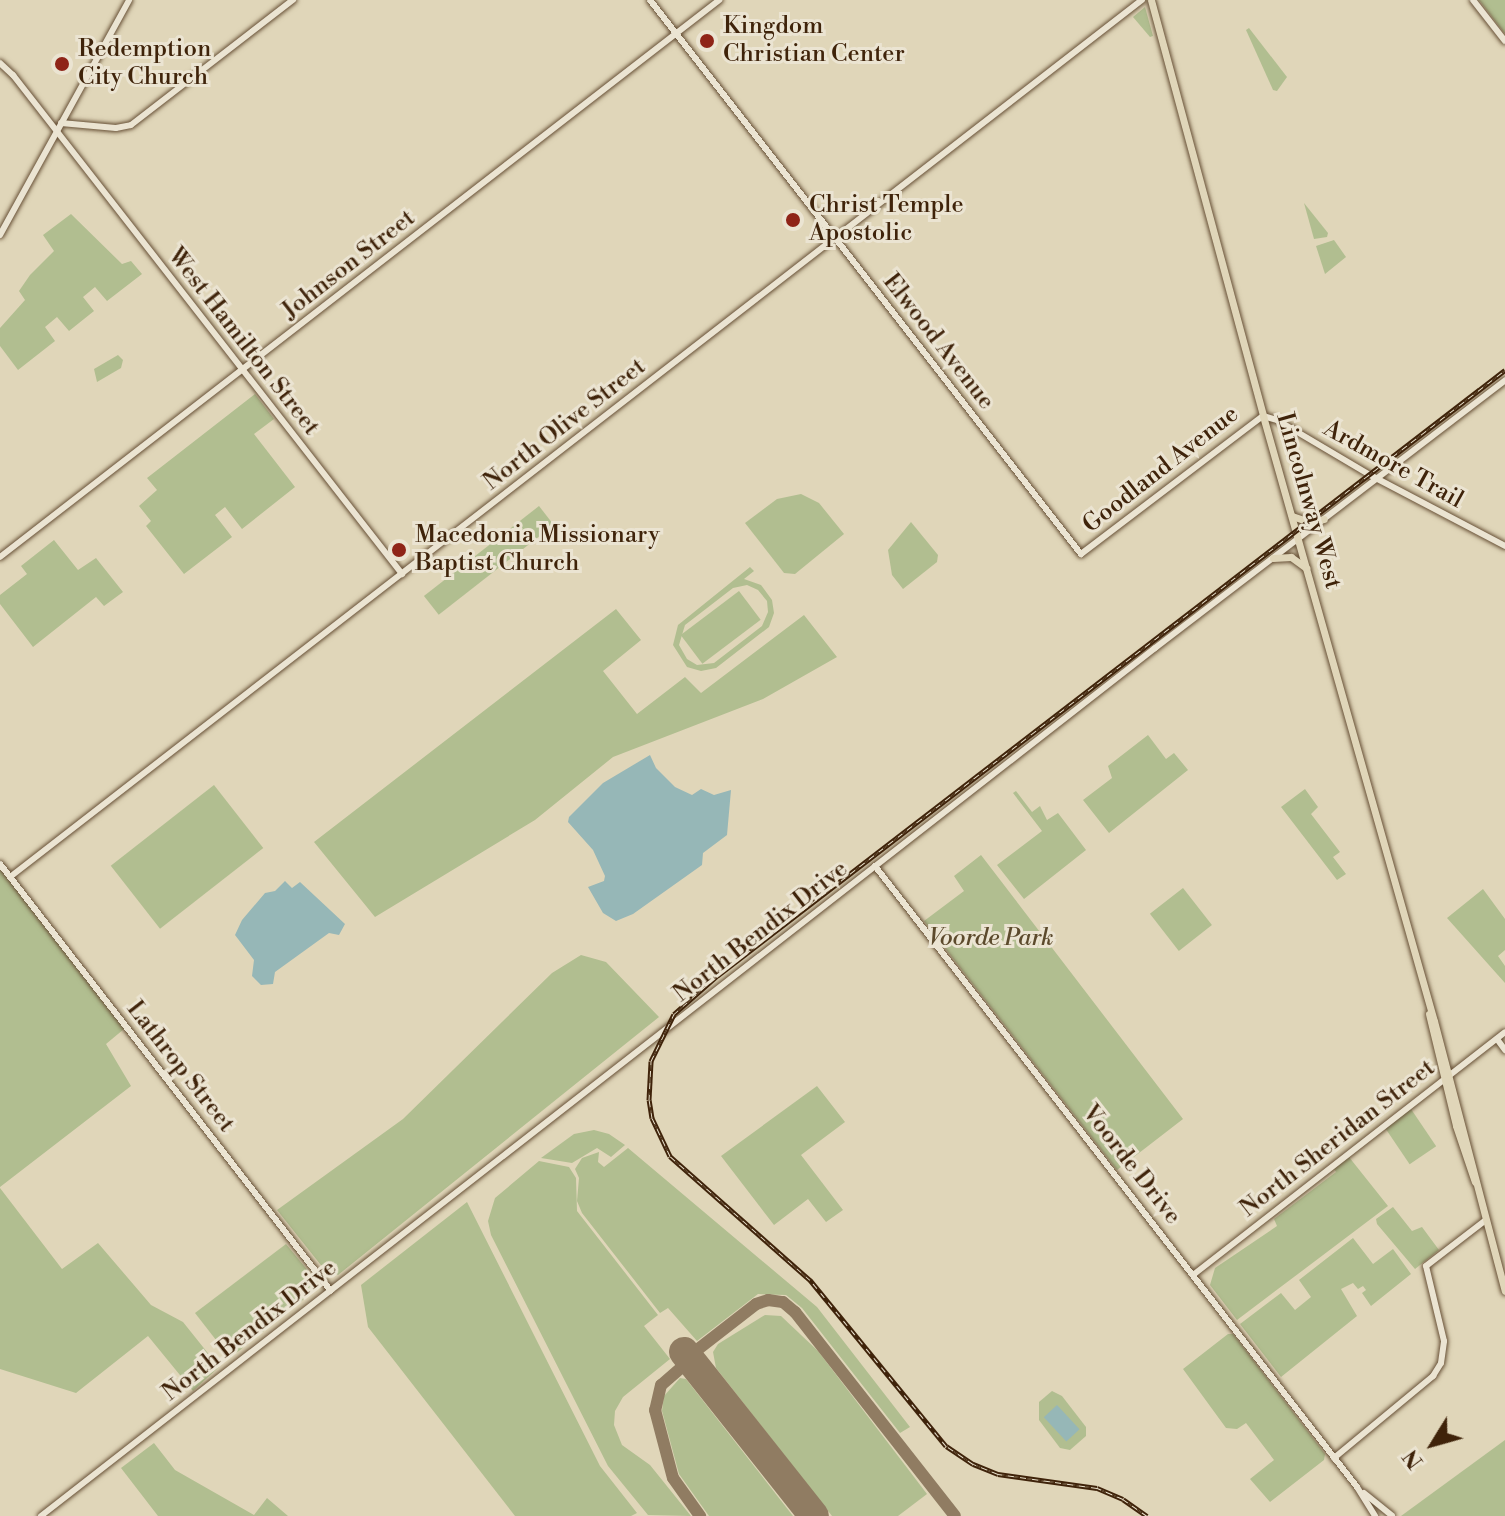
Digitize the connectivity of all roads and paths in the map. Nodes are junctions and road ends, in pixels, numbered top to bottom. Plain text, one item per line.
1 (129, 0) edge
2 (293, 0) edge
3 (650, 0) edge
4 (719, 0) edge
5 (1142, 0) edge
6 (1151, 0) edge
7 (1473, 0) edge
8 (677, 34) junction
9 (1505, 41) edge
10 (0, 63) edge
11 (61, 123) junction
12 (56, 131) junction
13 (0, 235) edge
14 (834, 239) junction
15 (243, 370) junction
16 (1505, 380) edge
17 (1263, 416) junction
18 (1377, 478) junction
19 (1292, 516) junction
20 (1324, 519) junction
21 (1298, 539) junction
22 (1505, 546) edge
23 (1081, 554) joint
24 (0, 557) edge
25 (1273, 558) junction
26 (1306, 568) junction
27 (402, 574) junction
28 (0, 864) edge
29 (875, 866) junction
30 (10, 877) junction
31 (1505, 1032) edge
32 (1497, 1039) junction
33 (1505, 1050) edge
34 (1446, 1078) junction
35 (1486, 1220) junction
36 (1193, 1275) junction
37 (331, 1291) junction
38 (1505, 1291) edge
39 (1334, 1458) junction
40 (1357, 1487) junction
41 (41, 1516) edge
42 (1375, 1516) edge
43 (1392, 1516) edge

1 - 11 street
2 - 11 street
3 - 8 street, Elwood Avenue
4 - 8 street, Johnson Street
5 - 14 street, North Olive Street
6 - 17 main road, Lincolnway West
7 - 9 street
8 - 14 street, Elwood Avenue
8 - 15 street, Johnson Street
10 - 12 street, West Hamilton Street
11 - 12 street
12 - 13 street
12 - 15 street, West Hamilton Street
14 - 23 street, Elwood Avenue
14 - 27 street, North Olive Street
15 - 24 street, Johnson Street
15 - 27 street, West Hamilton Street
16 - 18 street, North Bendix Drive
17 - 18 street, Ardmore Trail
17 - 19 main road, Lincolnway West
17 - 23 street, Goodland Avenue
18 - 20 street, North Bendix Drive
18 - 22 street, Ardmore Trail
19 - 20 main road
19 - 21 main road, Lincolnway West
20 - 21 street, North Bendix Drive
21 - 25 street, North Bendix Drive
21 - 26 main road, Lincolnway West
25 - 26 main road
25 - 29 street, North Bendix Drive
26 - 34 main road, Lincolnway West
27 - 30 street, North Olive Street
28 - 30 street, Lathrop Street
29 - 36 street, Voorde Drive
29 - 37 street, North Bendix Drive
30 - 37 street, Lathrop Street
31 - 32 street, North Sheridan Street
32 - 33 street
32 - 34 street, North Sheridan Street
34 - 35 main road, Lincolnway West
34 - 36 street, North Sheridan Street
35 - 38 main road, Lincolnway West
35 - 39 street
36 - 39 street, Voorde Drive
37 - 41 street, North Bendix Drive
39 - 40 street, Voorde Drive
40 - 42 street, Voorde Drive
40 - 43 street, Voorde Drive

